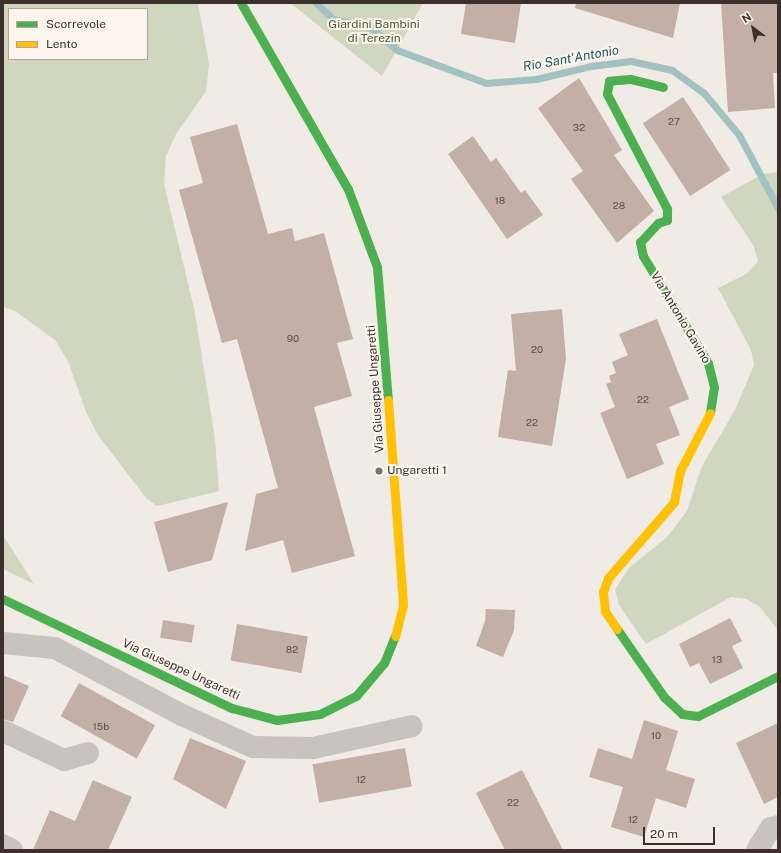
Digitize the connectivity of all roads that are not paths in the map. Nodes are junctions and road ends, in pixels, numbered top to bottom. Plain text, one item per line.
1 (241, 3) edge
2 (663, 87) dead end
3 (3, 599) edge
4 (3, 643) edge
5 (778, 676) edge
6 (412, 726) dead end
7 (3, 731) edge
8 (88, 753) dead end
9 (778, 826) edge
10 (3, 845) edge
11 (12, 850) edge
12 (757, 850) edge

1 - 3 street, Via Giuseppe Ungaretti
2 - 5 street, Via Antonio Gavino
4 - 6 street
7 - 8 street
9 - 12 street
10 - 11 street

